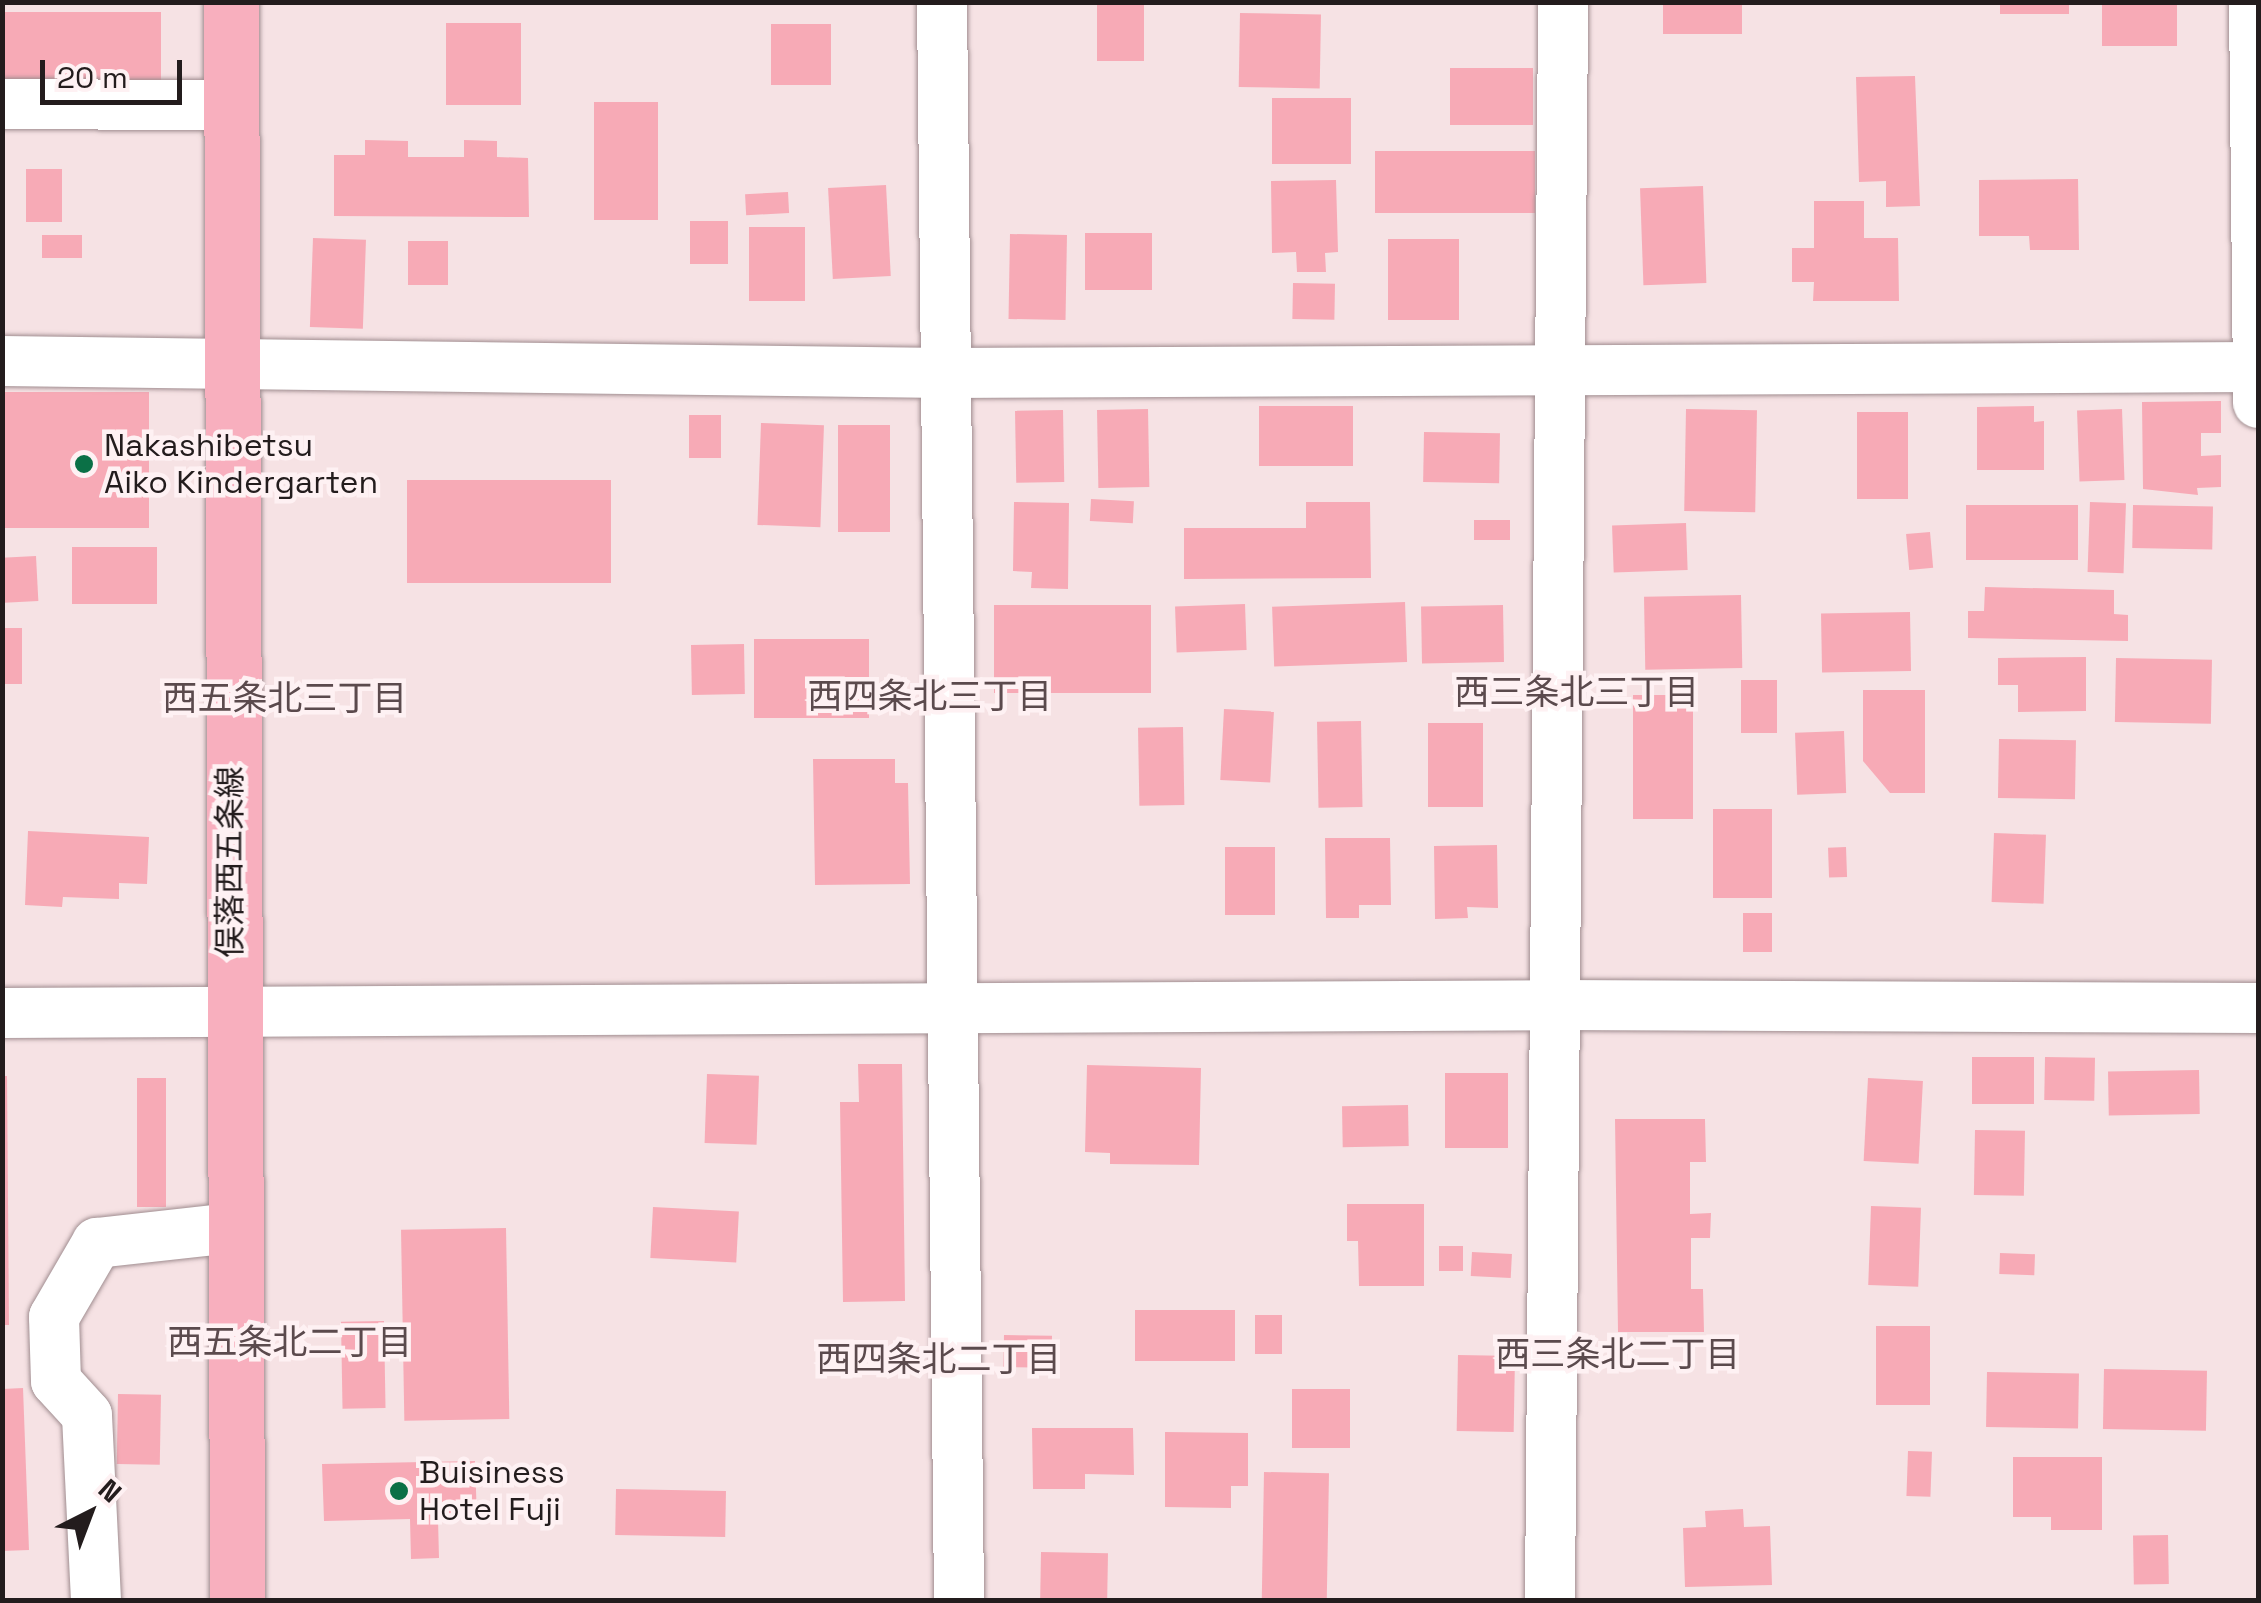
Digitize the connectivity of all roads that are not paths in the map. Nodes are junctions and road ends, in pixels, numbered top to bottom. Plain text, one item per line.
1 (231, 2) edge
2 (942, 2) edge
3 (1562, 2) edge
4 (2254, 2) edge
5 (2, 104) edge
6 (231, 105) junction
7 (2, 361) edge
8 (2258, 367) edge
9 (230, 368) junction
10 (1562, 370) junction
11 (946, 374) junction
12 (2258, 403) edge
13 (1556, 1004) junction
14 (2258, 1008) edge
15 (956, 1010) junction
16 (2, 1013) edge
17 (230, 1014) junction
18 (233, 1228) junction
19 (96, 1600) edge
20 (237, 1600) edge
21 (959, 1600) edge
22 (1550, 1600) edge

1 - 6 main road, 俣落西五条線
2 - 11 street
3 - 10 street
4 - 8 street
5 - 6 street
6 - 9 main road, 俣落西五条線
7 - 9 street
8 - 10 street
8 - 12 street
9 - 11 street
9 - 17 main road, 俣落西五条線
10 - 11 street
10 - 13 street
11 - 15 street
13 - 14 street
13 - 15 street
13 - 22 street
15 - 17 street
15 - 21 street
16 - 17 street
17 - 18 main road, 俣落西五条線
18 - 19 street
18 - 20 main road, 俣落西五条線

